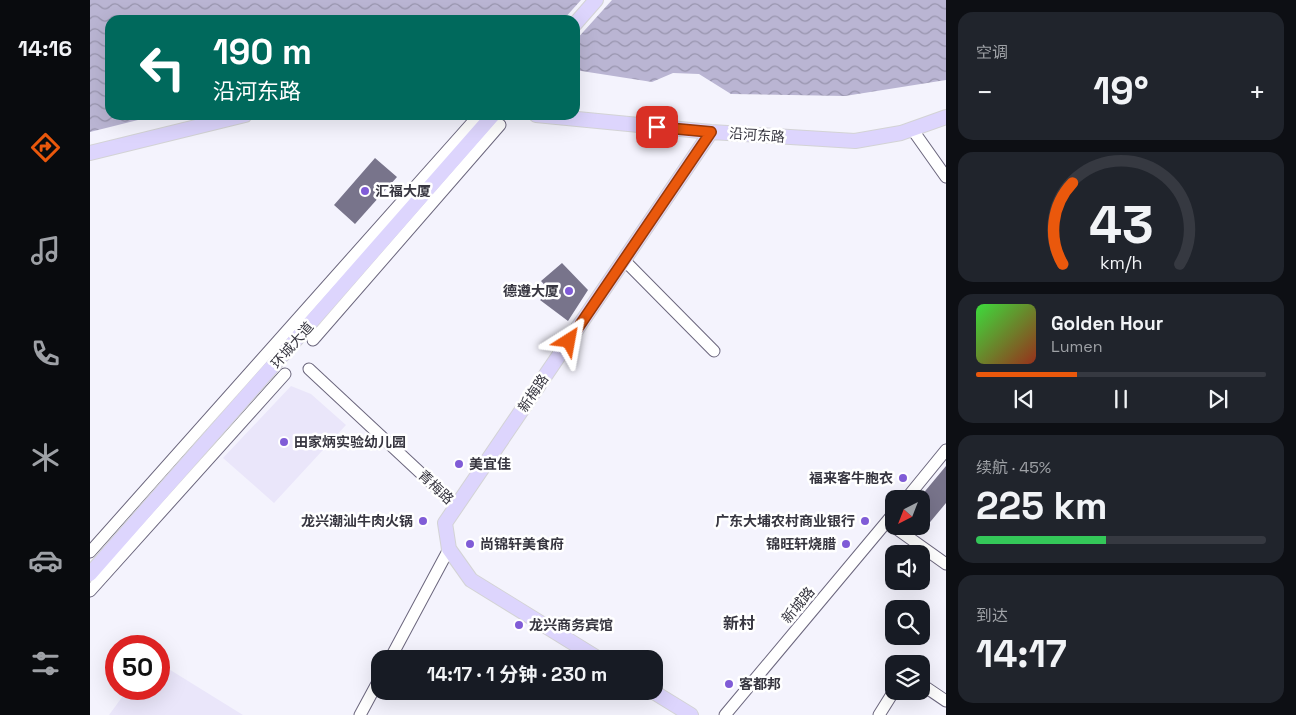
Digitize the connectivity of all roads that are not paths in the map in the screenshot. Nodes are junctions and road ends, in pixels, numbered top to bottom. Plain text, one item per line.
1 (596, 0) edge
2 (580, 18) edge
3 (946, 117) edge
4 (580, 119) edge
5 (225, 120) edge
6 (475, 120) edge
7 (483, 120) edge
8 (497, 120) edge
9 (912, 129) junction
10 (711, 132) junction
11 (90, 153) edge
12 (946, 178) edge
13 (624, 260) junction
14 (313, 340) dead end
15 (714, 351) dead end
16 (309, 369) dead end
17 (285, 374) dead end
18 (946, 450) edge
19 (913, 490) edge
20 (456, 506) junction
21 (885, 524) edge
22 (911, 535) edge
23 (449, 549) junction
24 (90, 552) edge
25 (946, 564) edge
26 (90, 565) edge
27 (90, 574) edge
28 (90, 591) edge
29 (395, 650) edge
30 (584, 650) edge
31 (930, 690) edge
32 (371, 695) edge
33 (663, 698) edge
34 (889, 700) edge
35 (946, 701) edge
36 (360, 715) edge
37 (691, 715) edge
38 (726, 715) edge
39 (880, 715) edge

1 - 2 main road
3 - 9 main road, 沿河东路
4 - 10 main road, 沿河东路
5 - 11 main road
6 - 24 street
7 - 26 main road, 环城大道
8 - 14 street
8 - 27 main road, 环城大道
9 - 10 main road, 沿河东路
9 - 12 street
10 - 13 main road, 新梅路
13 - 15 street
13 - 20 main road, 新梅路
16 - 20 street, 青梅路
17 - 28 street
18 - 19 street
20 - 23 main road, 青梅路
21 - 38 street, 新城路
22 - 25 street
23 - 29 street
23 - 30 main road, 青梅路
31 - 35 street
32 - 36 street
33 - 37 main road
34 - 39 street

